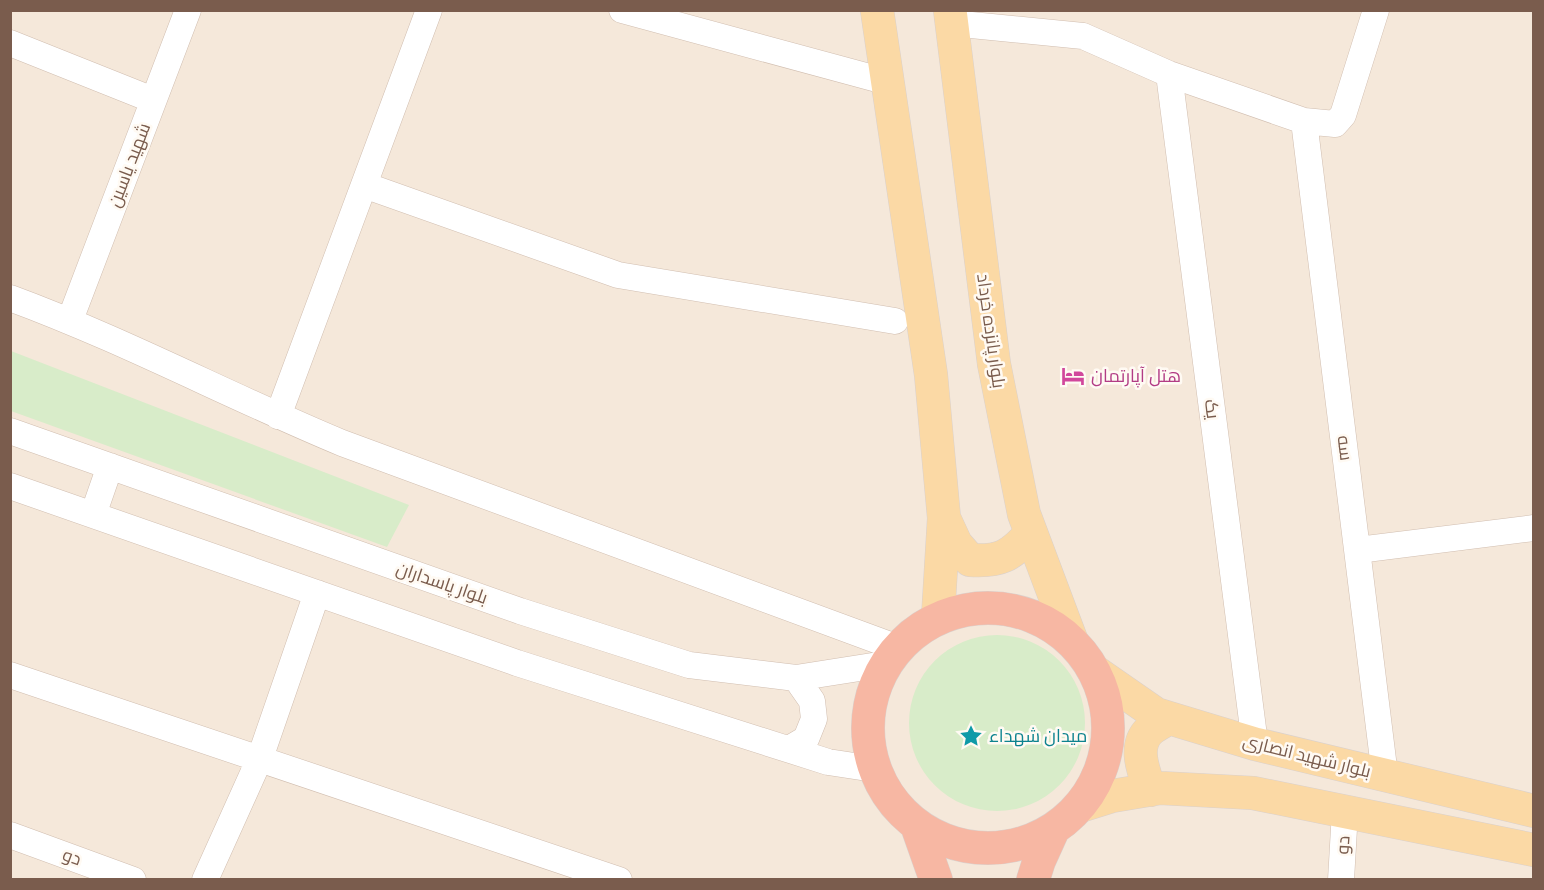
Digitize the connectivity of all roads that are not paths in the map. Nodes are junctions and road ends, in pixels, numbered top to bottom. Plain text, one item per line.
1 (188, 10) edge
2 (429, 10) edge
3 (622, 10) edge
4 (877, 10) edge
5 (1376, 10) edge
6 (951, 17) edge
7 (10, 44) edge
8 (1169, 74) junction
9 (888, 82) junction
10 (153, 100) junction
11 (1304, 121) junction
12 (364, 184) junction
13 (10, 298) edge
14 (70, 320) junction
15 (895, 321) dead end
16 (278, 416) junction
17 (10, 431) edge
18 (111, 466) junction
19 (10, 486) edge
20 (93, 515) junction
21 (944, 518) junction
22 (1533, 528) edge
23 (1031, 533) junction
24 (1358, 550) junction
25 (317, 593) junction
26 (938, 617) junction
27 (1072, 642) junction
28 (892, 656) junction
29 (1094, 671) junction
30 (10, 675) edge
31 (796, 678) junction
32 (1169, 718) junction
33 (1255, 744) junction
34 (789, 749) junction
35 (260, 758) junction
36 (874, 769) junction
37 (1385, 776) junction
38 (1150, 790) junction
39 (1080, 806) junction
40 (1345, 811) junction
41 (1533, 811) edge
42 (917, 826) junction
43 (1053, 830) junction
44 (10, 836) edge
45 (1533, 850) edge
46 (133, 879) edge
47 (205, 879) edge
48 (620, 879) edge
49 (936, 879) edge
50 (1033, 879) edge
51 (1341, 879) edge

1 - 10 street, شهید یاسین
2 - 12 street
3 - 9 street
4 - 9 main road
5 - 11 street
6 - 8 street
6 - 23 main road, بلوار پانزده خرداد
7 - 10 street
8 - 11 street
8 - 33 street, یک
9 - 21 main road
10 - 14 street, شهید یاسین
11 - 24 street, سه
12 - 15 street
12 - 16 street
13 - 14 street
14 - 16 street
16 - 28 street
17 - 18 street, بلوار پاسداران
18 - 20 street
18 - 31 street, بلوار پاسداران
19 - 20 street
20 - 25 street
21 - 23 main road
21 - 26 main road
22 - 24 street
23 - 27 main road, بلوار پانزده خرداد
24 - 37 street, سه
25 - 34 street
25 - 35 street
26 - 27 highway
26 - 28 highway
27 - 29 highway
28 - 31 street, بلوار پاسداران
28 - 36 highway
29 - 32 main road, بلوار شهید انصاری
29 - 39 highway
30 - 35 street
31 - 34 street
32 - 33 main road, بلوار شهید انصاری
32 - 38 main road
33 - 37 main road, بلوار شهید انصاری
34 - 36 street
35 - 47 street
35 - 48 street
36 - 42 highway
37 - 41 main road, بلوار شهید انصاری
38 - 39 main road
38 - 40 main road
39 - 43 highway
40 - 45 main road
40 - 51 street, دو
42 - 43 highway
42 - 49 highway
43 - 50 highway
44 - 46 street, دو

